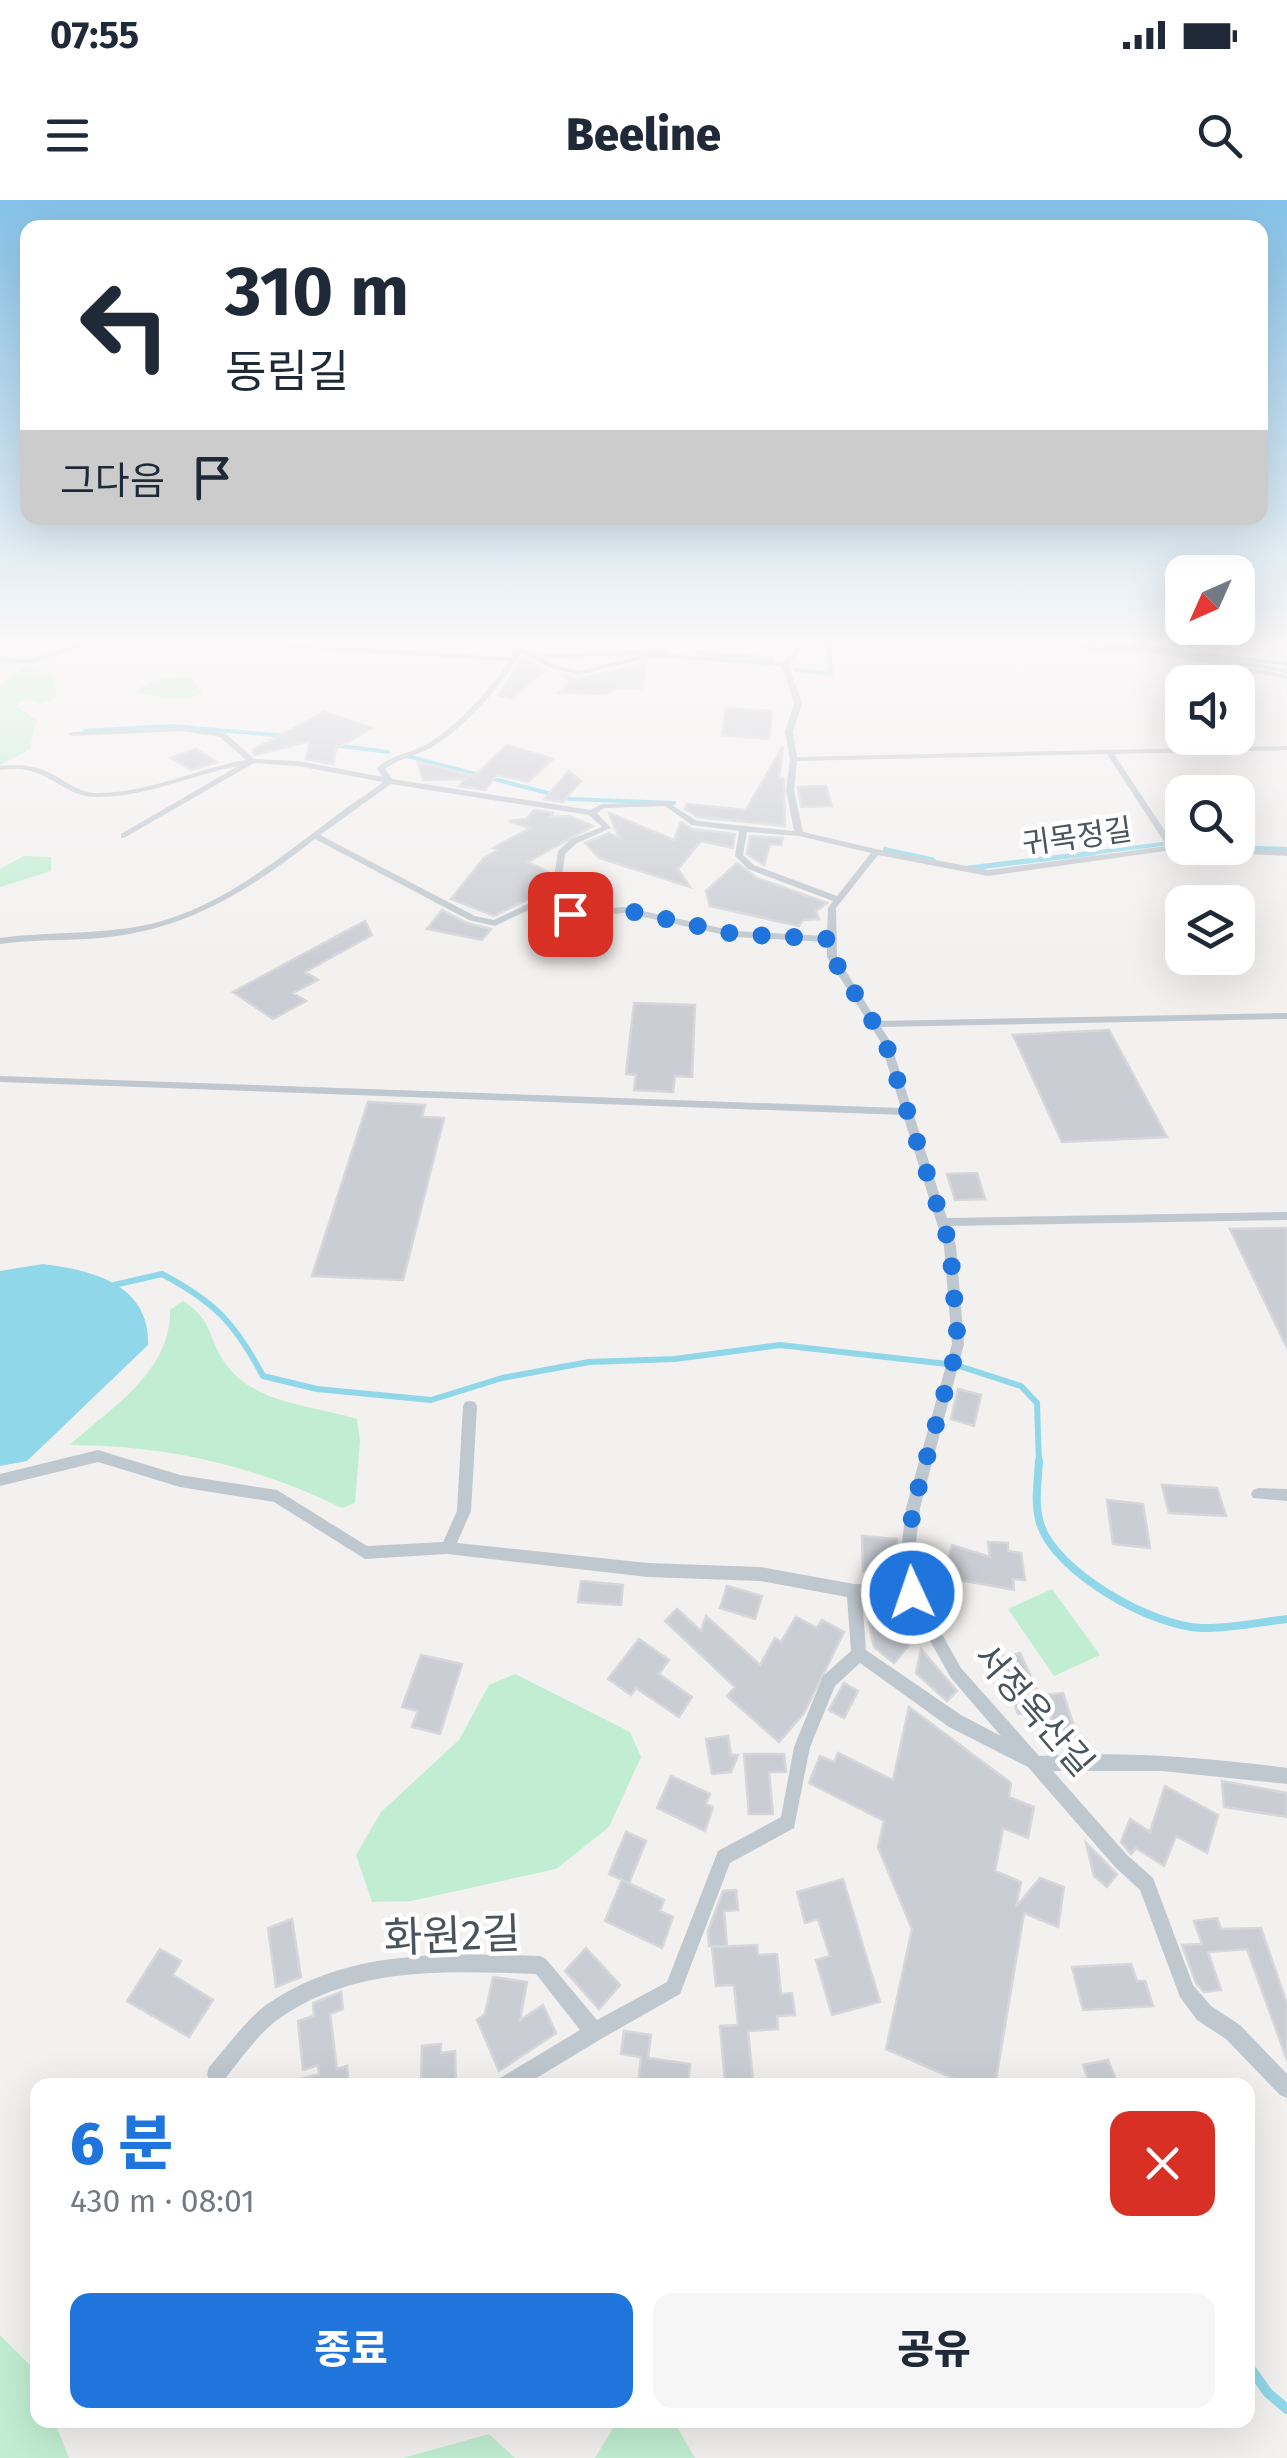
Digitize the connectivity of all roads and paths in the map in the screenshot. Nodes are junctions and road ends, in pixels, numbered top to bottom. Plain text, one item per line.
1 (240, 750) edge
2 (413, 750) edge
3 (792, 750) edge
4 (1182, 750) edge
5 (1110, 752) junction
6 (794, 759) junction
7 (252, 761) junction
8 (0, 768) edge
9 (389, 781) junction
10 (592, 813) junction
11 (742, 829) junction
12 (798, 834) junction
13 (124, 836) dead end
14 (316, 837) junction
15 (1165, 837) edge
16 (1165, 849) edge
17 (876, 852) junction
18 (1255, 852) edge
19 (1287, 854) edge
20 (839, 900) junction
21 (541, 901) junction
22 (830, 939) junction
23 (0, 942) edge
24 (1287, 1016) edge
25 (873, 1024) junction
26 (0, 1079) edge
27 (905, 1112) junction
28 (1287, 1216) edge
29 (943, 1222) junction
30 (470, 1406) dead end
31 (0, 1480) edge
32 (1258, 1494) dead end
33 (1287, 1495) edge
34 (447, 1548) junction
35 (854, 1591) junction
36 (912, 1593) junction
37 (859, 1654) junction
38 (1036, 1764) junction
39 (1287, 1776) edge
40 (594, 2032) junction
41 (216, 2074) dead end
42 (518, 2078) edge
43 (1287, 2088) edge

1 - 7 lane
2 - 9 lane
3 - 6 lane
4 - 5 lane
5 - 6 lane
5 - 15 lane
6 - 12 lane
7 - 8 lane
7 - 9 lane
7 - 13 lane
9 - 10 lane
9 - 14 lane
10 - 11 lane
10 - 21 lane
11 - 12 lane
11 - 20 lane
12 - 17 lane
14 - 21 lane
14 - 23 lane
16 - 17 lane, 귀목정길
17 - 20 lane
18 - 19 lane, 귀목정길
20 - 22 lane
21 - 22 lane
22 - 25 lane, 서정옥산길
24 - 25 lane
25 - 27 lane, 서정옥산길
26 - 27 lane
27 - 29 lane, 서정옥산길
28 - 29 lane
29 - 36 lane, 서정옥산길
30 - 34 lane
31 - 34 lane
32 - 33 lane
34 - 35 lane
35 - 36 lane
35 - 37 lane
36 - 38 lane, 서정옥산길
37 - 38 lane
37 - 40 lane
38 - 39 lane
38 - 43 lane, 서정옥산길
40 - 41 lane, 화원2길
40 - 42 lane

